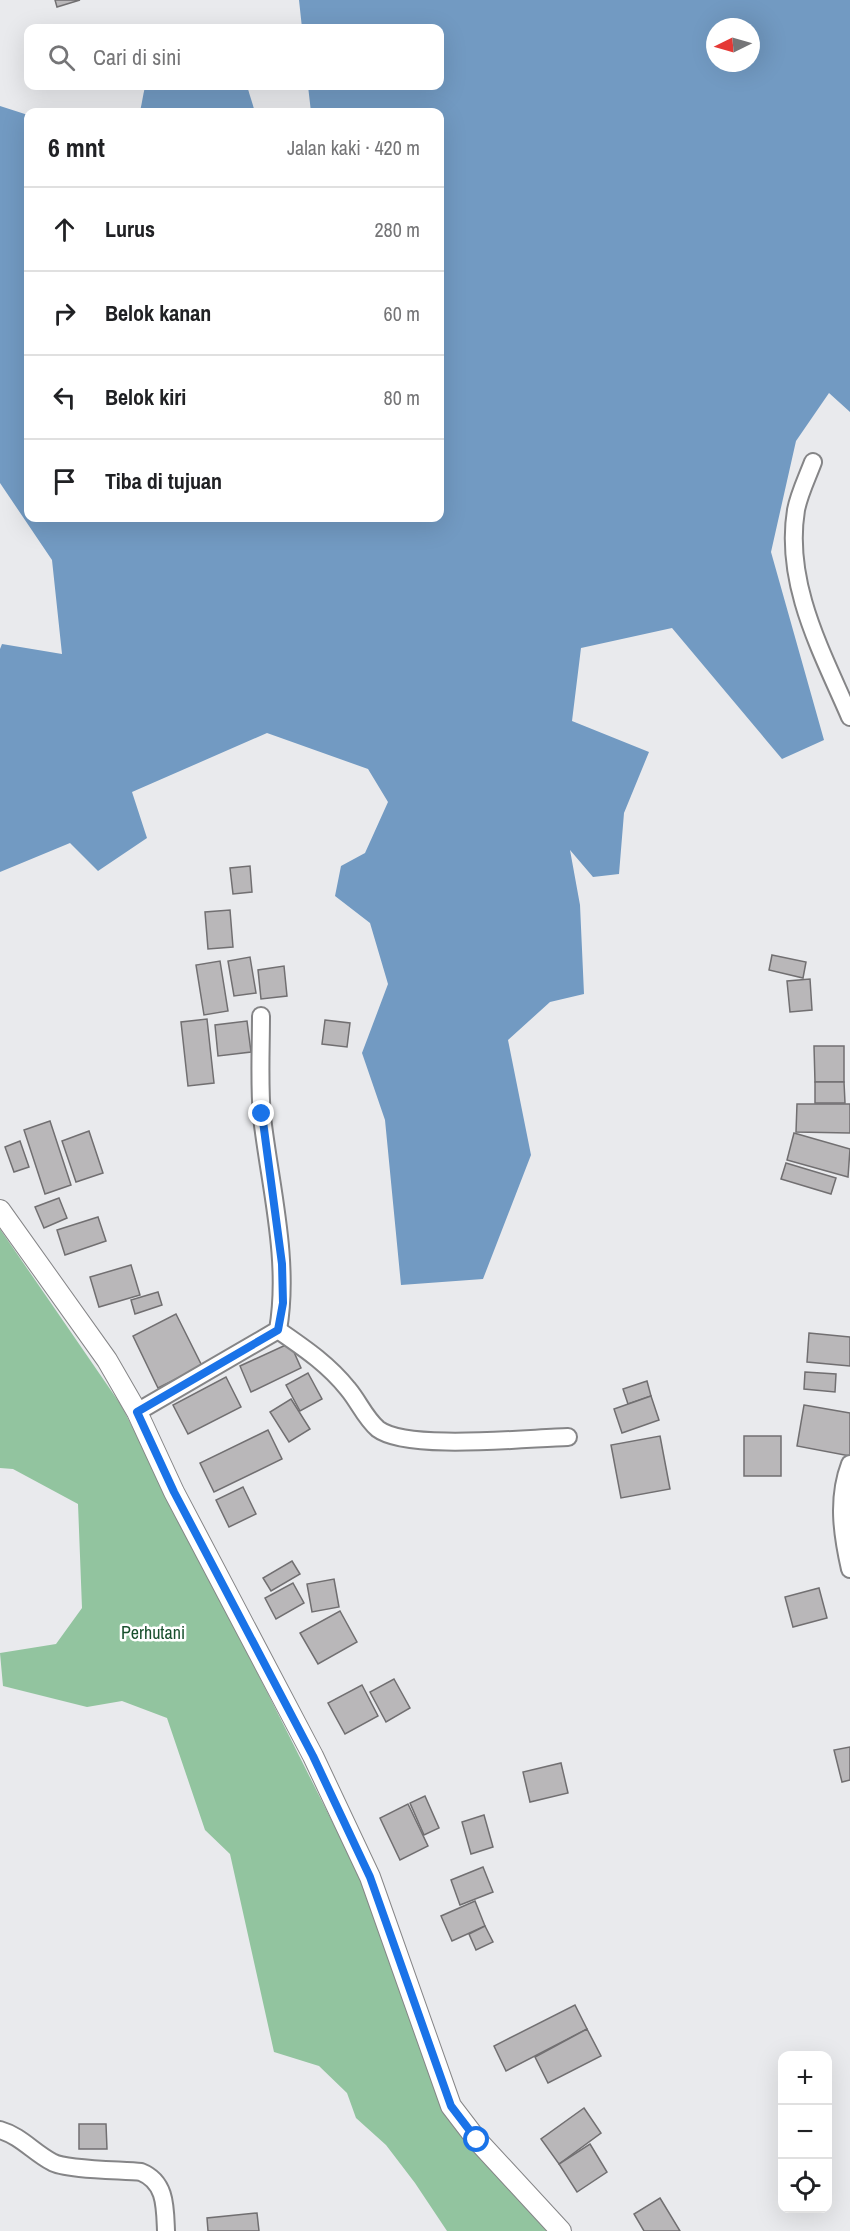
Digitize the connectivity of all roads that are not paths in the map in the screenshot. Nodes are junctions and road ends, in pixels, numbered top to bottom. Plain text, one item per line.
1 (813, 462) dead end
2 (850, 717) edge
3 (261, 1016) dead end
4 (0, 1210) edge
5 (278, 1330) junction
6 (137, 1412) junction
7 (568, 1437) dead end
8 (850, 1464) edge
9 (850, 1569) edge
10 (0, 2130) edge
11 (166, 2231) edge
12 (561, 2231) edge

1 - 2 street
3 - 5 street
4 - 6 street
5 - 6 street
5 - 7 street
6 - 12 street
8 - 9 street
10 - 11 street

